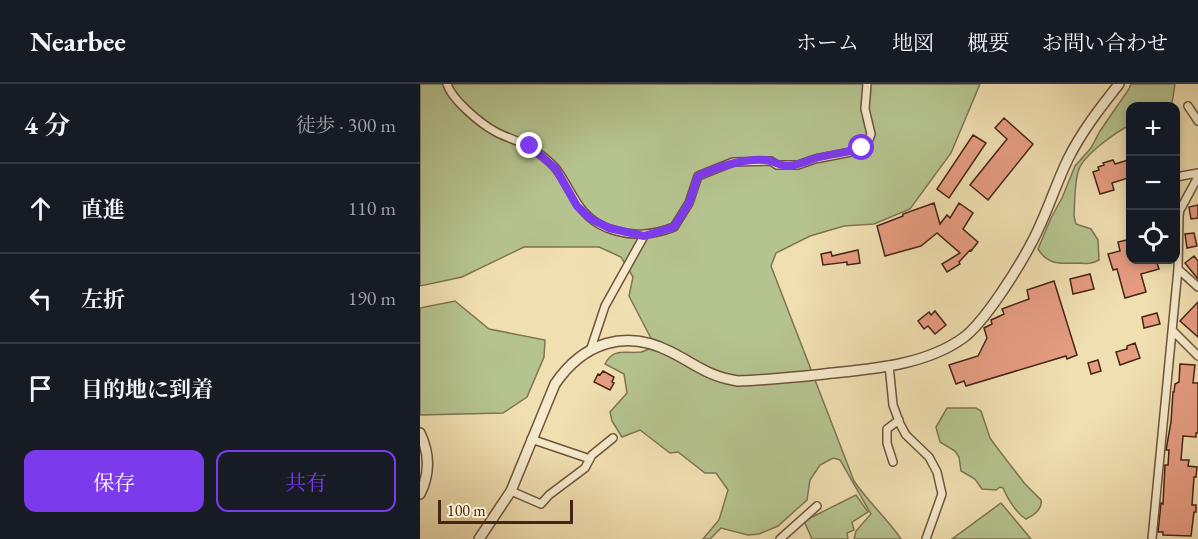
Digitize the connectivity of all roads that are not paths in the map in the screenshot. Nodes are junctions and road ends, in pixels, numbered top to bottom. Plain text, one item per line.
1 (447, 84) edge
2 (867, 84) edge
3 (1119, 84) edge
4 (1188, 106) dead end
5 (1198, 121) edge
6 (1198, 175) edge
7 (1180, 177) edge
8 (644, 236) junction
9 (1178, 269) junction
10 (1198, 287) edge
11 (1173, 331) junction
12 (591, 348) junction
13 (1198, 356) edge
14 (889, 365) junction
15 (899, 420) junction
16 (420, 433) edge
17 (613, 438) dead end
18 (531, 439) junction
19 (590, 459) junction
20 (893, 462) dead end
21 (511, 491) junction
22 (420, 494) edge
23 (817, 506) dead end
24 (478, 539) edge
25 (780, 539) edge
26 (926, 539) edge
27 (1152, 539) edge

1 - 8 street
2 - 8 street
3 - 14 street
4 - 5 street
6 - 7 street
6 - 9 street
8 - 12 street
9 - 10 street
9 - 11 street
11 - 13 street
11 - 27 street
12 - 14 street
12 - 18 street
14 - 15 street
15 - 20 street
15 - 26 street
16 - 22 street
17 - 19 street
18 - 19 street
18 - 21 street
19 - 21 street
21 - 24 street
23 - 25 street

